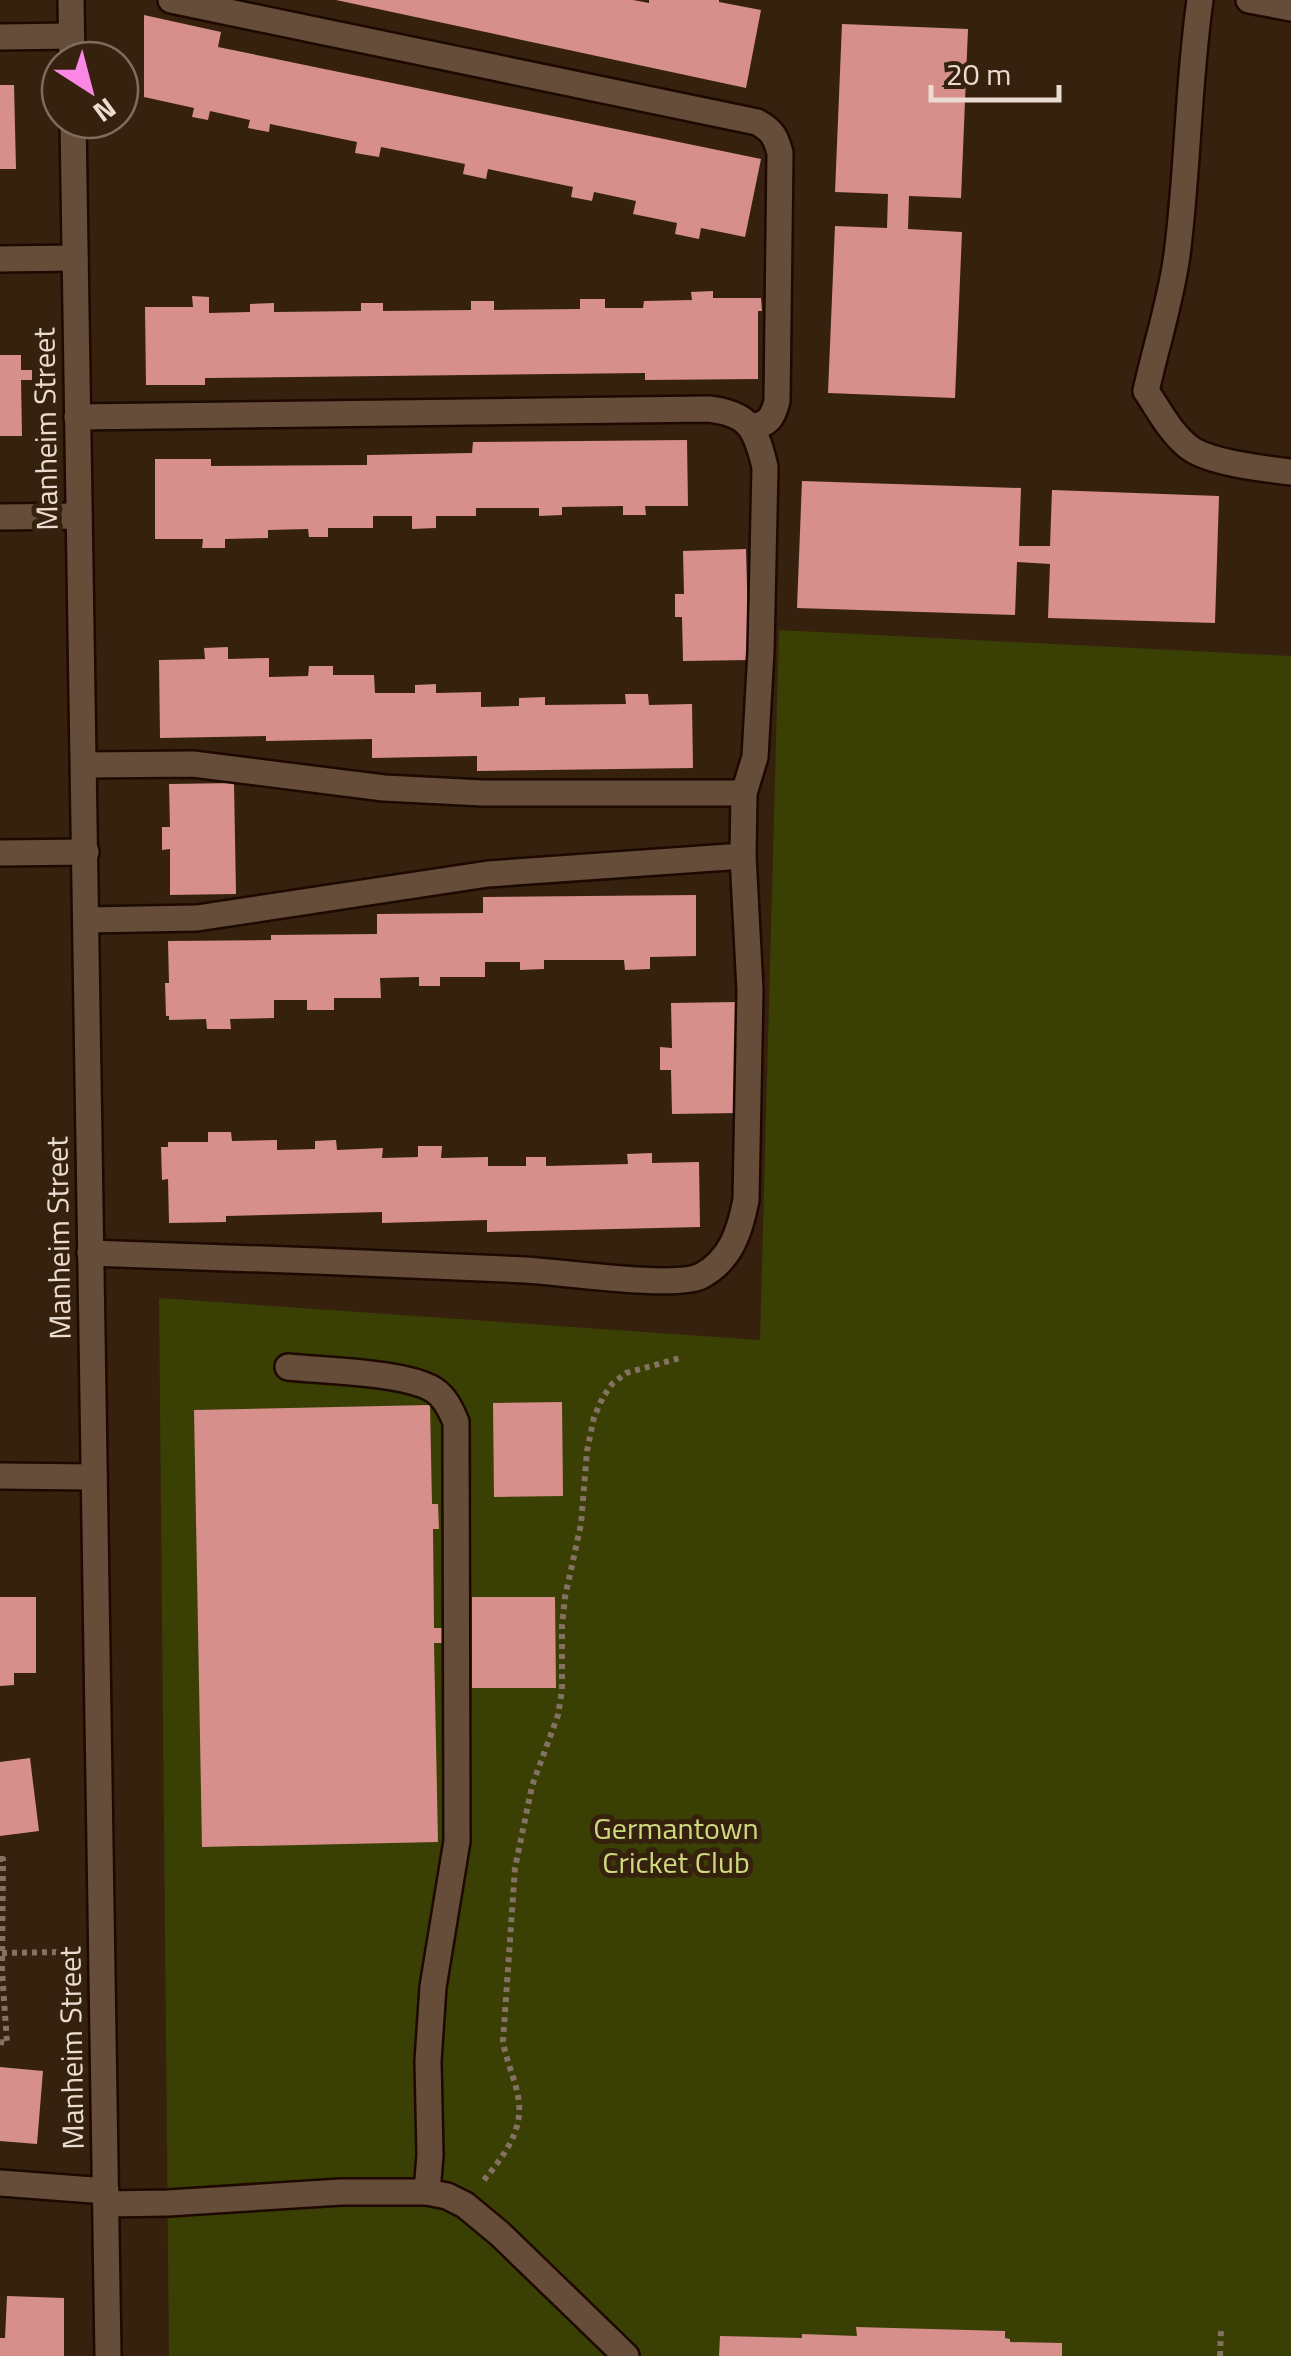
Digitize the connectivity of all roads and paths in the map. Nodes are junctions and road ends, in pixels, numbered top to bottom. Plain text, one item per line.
1 (71, 0) edge
2 (171, 0) edge
3 (1200, 0) edge
4 (1249, 0) edge
5 (1291, 8) edge
6 (0, 37) edge
7 (72, 40) edge
8 (40, 43) edge
9 (73, 140) edge
10 (75, 258) junction
11 (0, 260) edge
12 (77, 417) junction
13 (752, 427) junction
14 (1291, 472) edge
15 (79, 516) junction
16 (0, 518) edge
17 (84, 764) junction
18 (744, 794) junction
19 (86, 852) junction
20 (0, 853) edge
21 (743, 856) junction
22 (86, 920) junction
23 (90, 1253) junction
24 (680, 1358) dead end
25 (288, 1368) dead end
26 (0, 1476) edge
27 (94, 1477) junction
28 (0, 1859) edge
29 (62, 1952) dead end
30 (2, 1953) edge
31 (0, 2042) edge
32 (0, 2183) edge
33 (427, 2192) junction
34 (106, 2198) junction
35 (465, 2205) junction
36 (1221, 2330) dead end
37 (108, 2356) edge
38 (626, 2356) edge
39 (1220, 2356) edge

1 - 7 street
2 - 13 street
3 - 14 street
4 - 5 street
6 - 8 street
9 - 10 street, Manheim Street
10 - 11 street
10 - 12 street, Manheim Street
12 - 13 street
12 - 15 street, Manheim Street
13 - 18 street
15 - 16 street
15 - 17 street, Manheim Street
17 - 18 street
17 - 19 street, Manheim Street
18 - 21 street
19 - 20 street
19 - 22 street, Manheim Street
21 - 22 street
21 - 23 street
22 - 23 street, Manheim Street
23 - 27 street, Manheim Street
24 - 35 path
25 - 33 street
26 - 27 street
27 - 34 street, Manheim Street
28 - 30 path
29 - 30 path
30 - 31 path
32 - 34 street
33 - 34 street
33 - 35 street
34 - 37 street, Manheim Street
35 - 38 street
36 - 39 path

